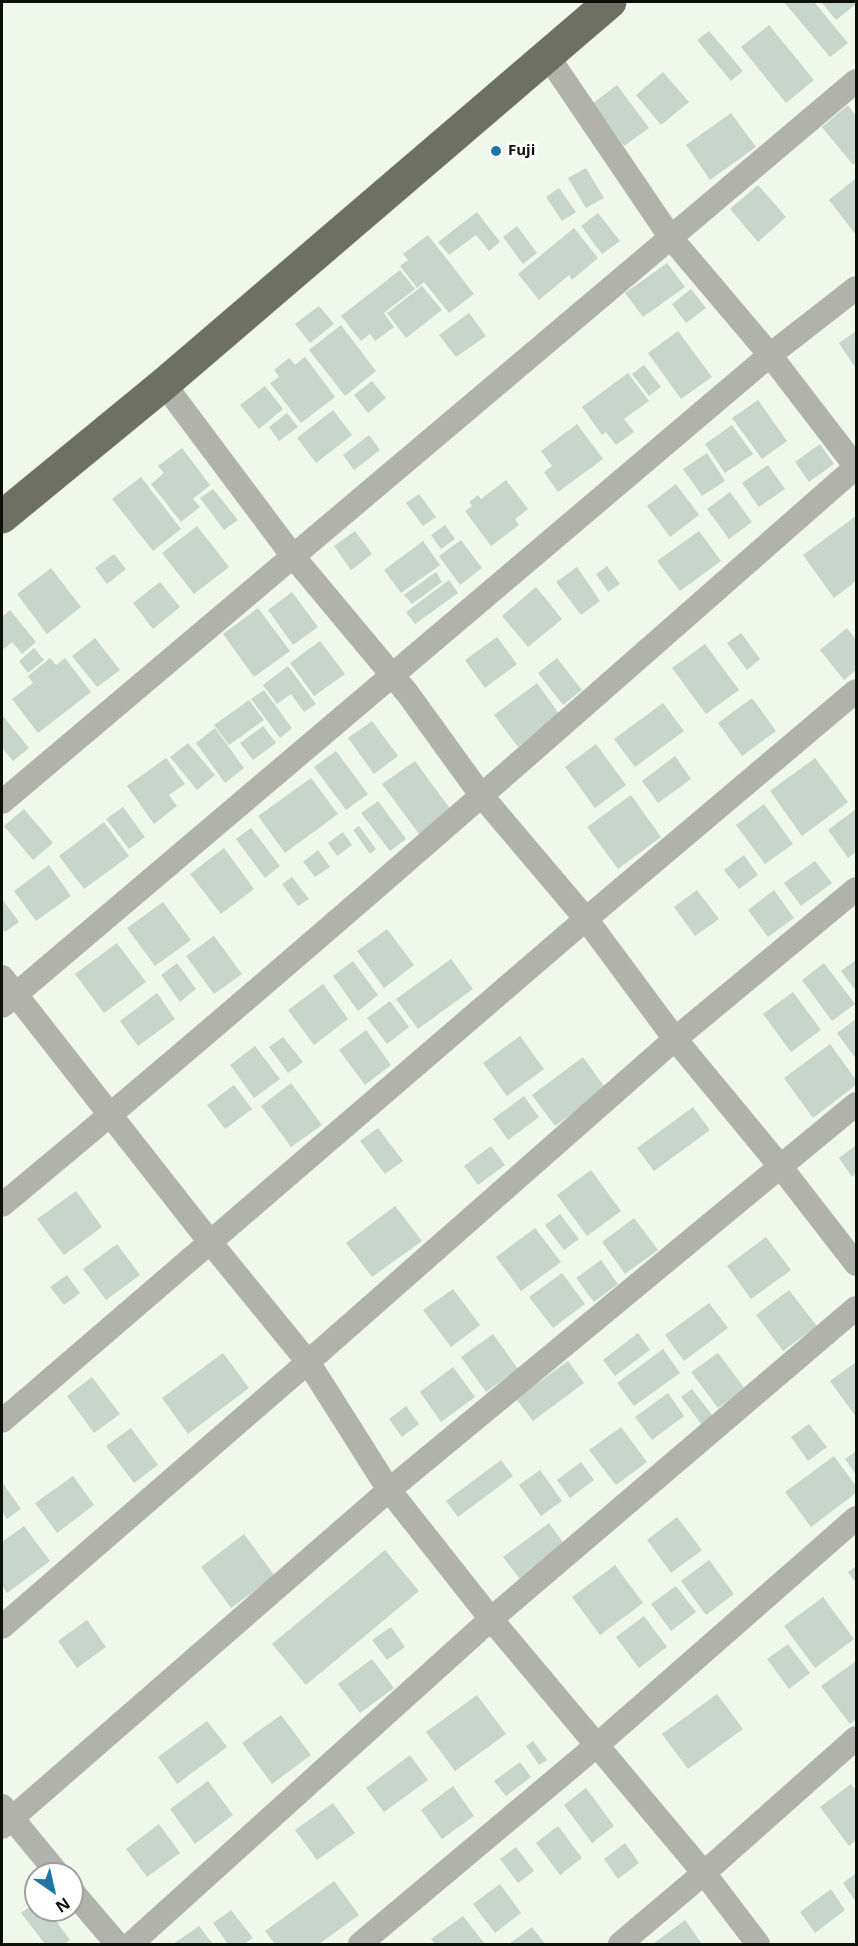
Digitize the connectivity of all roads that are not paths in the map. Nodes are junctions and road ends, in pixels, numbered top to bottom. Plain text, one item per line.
1 (610, 2) edge
2 (547, 55) junction
3 (856, 81) edge
4 (671, 238) junction
5 (856, 288) edge
6 (770, 355) junction
7 (164, 384) junction
8 (856, 467) edge
9 (2, 518) edge
10 (292, 555) junction
11 (391, 674) junction
12 (856, 691) edge
13 (481, 795) junction
14 (2, 802) edge
15 (856, 889) edge
16 (586, 919) junction
17 (6, 992) edge
18 (675, 1039) junction
19 (856, 1104) edge
20 (111, 1115) junction
21 (780, 1166) junction
22 (2, 1205) edge
23 (210, 1242) junction
24 (856, 1264) edge
25 (856, 1308) edge
26 (308, 1362) junction
27 (2, 1421) edge
28 (389, 1490) junction
29 (856, 1518) edge
30 (490, 1619) junction
31 (2, 1627) edge
32 (856, 1738) edge
33 (596, 1746) junction
34 (5, 1817) edge
35 (47, 1862) edge
36 (704, 1873) junction
37 (84, 1905) edge
38 (117, 1944) edge
39 (131, 1944) edge
40 (360, 1944) edge
41 (620, 1944) edge
42 (758, 1944) edge

1 - 2 highway
2 - 4 street
2 - 7 highway
3 - 4 street
4 - 6 street
4 - 10 street
5 - 6 street
6 - 8 street
6 - 11 street
7 - 9 highway
7 - 10 street
8 - 13 street
10 - 11 street
10 - 14 street
11 - 13 street
11 - 17 street
12 - 16 street
13 - 16 street
13 - 20 street
15 - 18 street
16 - 18 street
16 - 23 street
17 - 20 street
18 - 21 street
18 - 26 street
19 - 21 street
20 - 22 street
20 - 23 street
21 - 24 street
21 - 28 street
23 - 26 street
23 - 27 street
25 - 30 street
26 - 28 street
26 - 31 street
28 - 30 street
28 - 34 street
29 - 33 street
30 - 33 street
30 - 39 street
32 - 36 street
33 - 36 street
33 - 40 street
34 - 35 street
36 - 41 street
36 - 42 street
37 - 38 street

